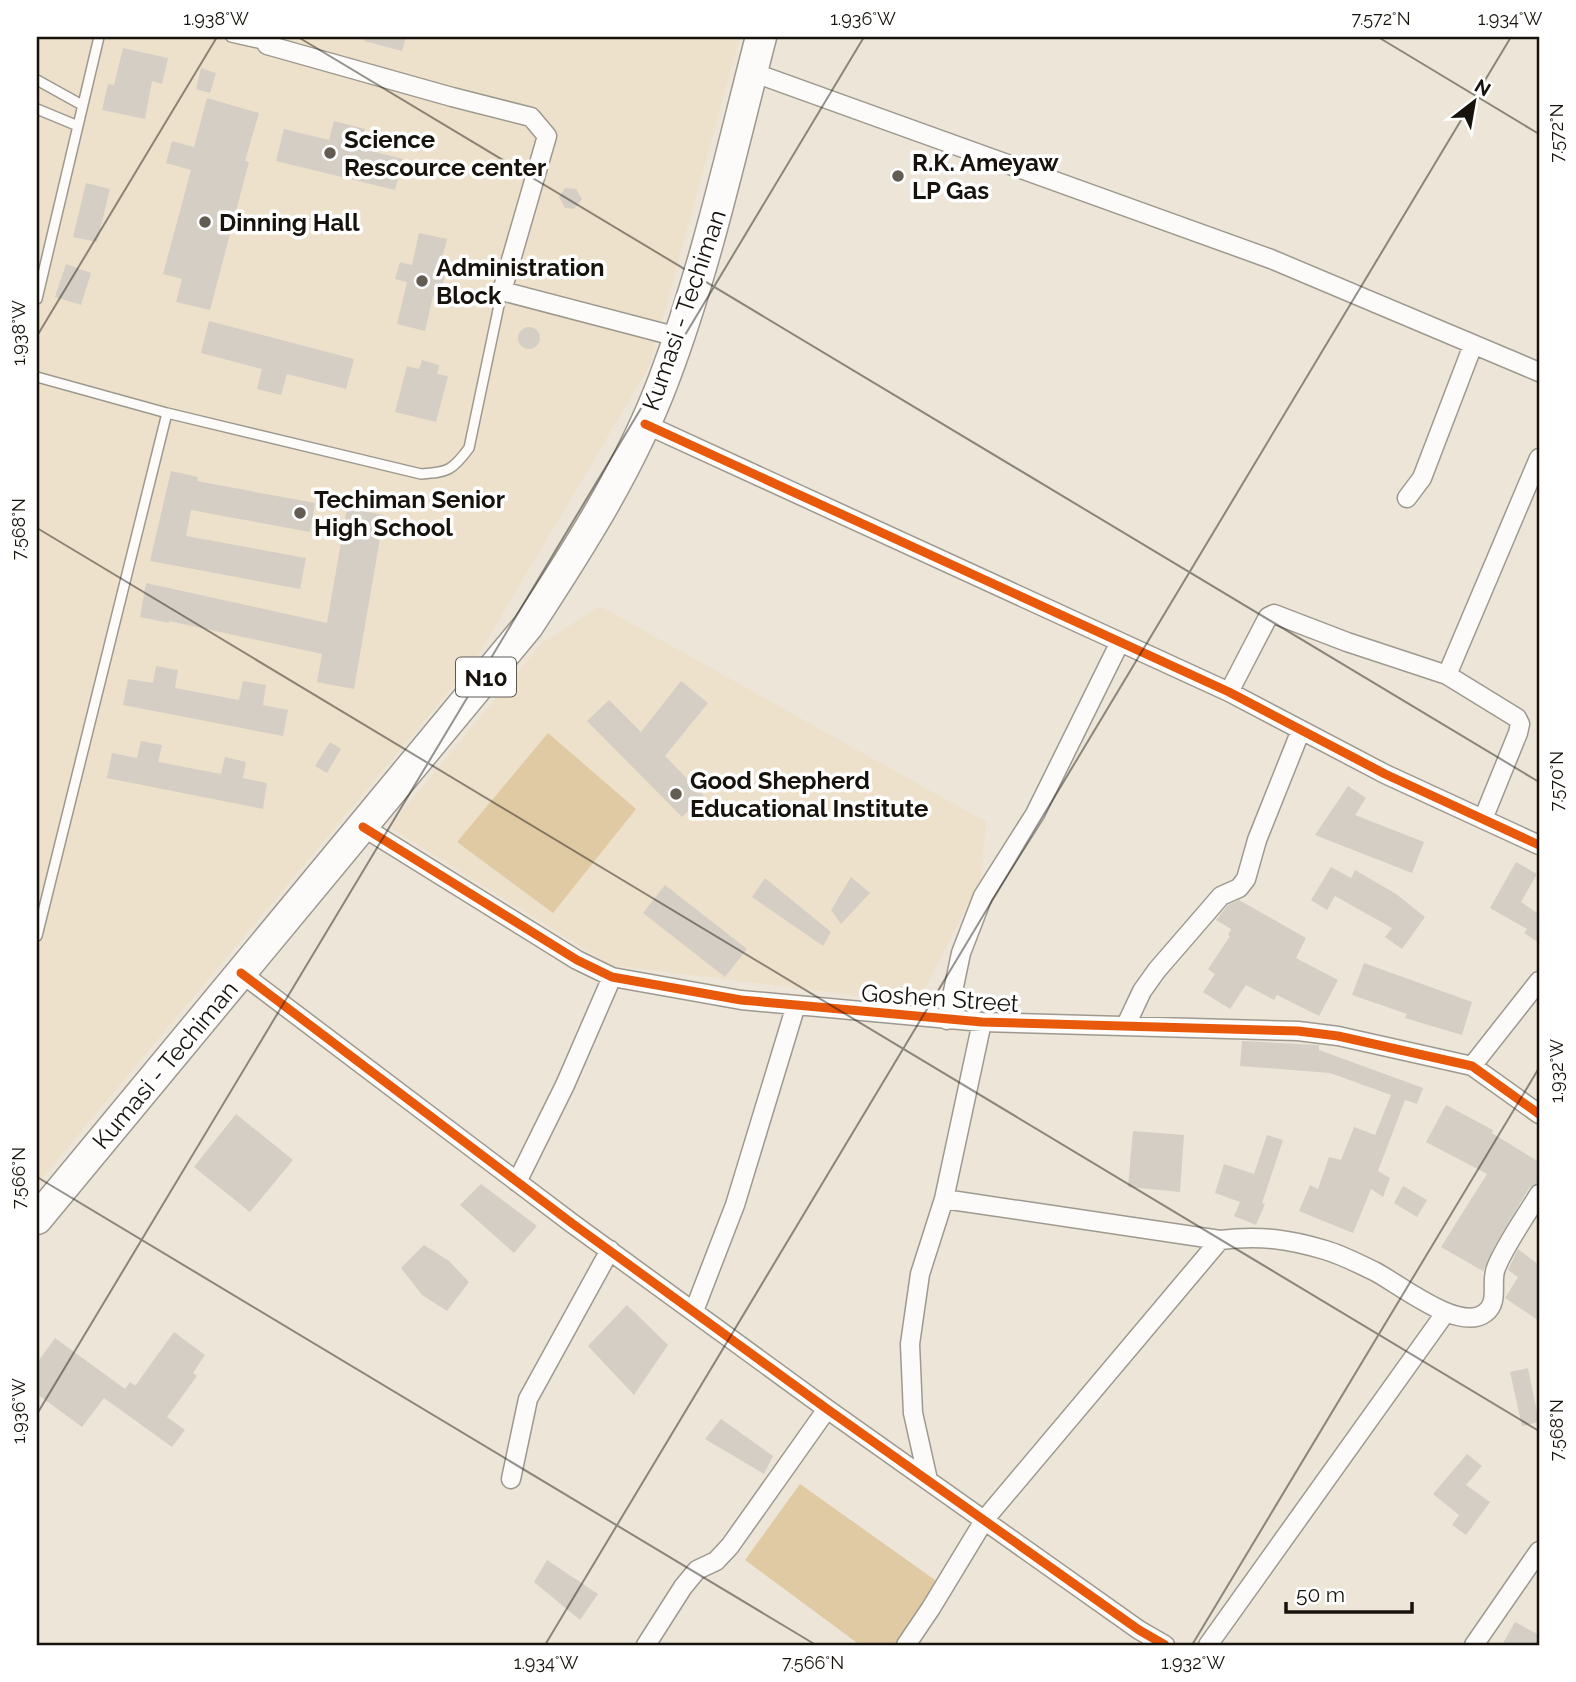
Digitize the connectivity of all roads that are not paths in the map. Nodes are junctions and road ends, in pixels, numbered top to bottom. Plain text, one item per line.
1 (99, 37) edge
2 (231, 37) edge
3 (761, 37) edge
4 (267, 41) edge
5 (752, 72) junction
6 (37, 80) edge
7 (82, 105) junction
8 (37, 109) edge
9 (78, 126) junction
10 (502, 291) junction
11 (37, 299) edge
12 (678, 337) junction
13 (1473, 345) junction
14 (1539, 372) edge
15 (37, 377) edge
16 (167, 413) junction
17 (645, 424) junction
18 (1539, 458) edge
19 (1407, 498) dead end
20 (1120, 642) junction
21 (1447, 676) junction
22 (1229, 692) junction
23 (1301, 730) junction
24 (1482, 819) junction
25 (363, 827) junction
26 (1539, 845) edge
27 (37, 936) edge
28 (241, 973) junction
29 (612, 976) junction
30 (1539, 981) edge
31 (796, 1005) junction
32 (947, 1020) junction
33 (982, 1022) junction
34 (1126, 1026) junction
35 (1472, 1066) junction
36 (1539, 1114) edge
37 (517, 1182) junction
38 (1539, 1194) edge
39 (944, 1199) junction
40 (37, 1219) edge
41 (1220, 1240) junction
42 (610, 1250) junction
43 (694, 1311) junction
44 (1446, 1312) junction
45 (827, 1409) junction
46 (511, 1479) dead end
47 (928, 1480) junction
48 (985, 1519) junction
49 (1539, 1551) edge
50 (646, 1645) edge
51 (906, 1645) edge
52 (1164, 1645) edge
53 (1208, 1645) edge
54 (1474, 1645) edge

1 - 7 lane
2 - 4 lane
3 - 5 highway, Kumasi - Techiman / N10
4 - 10 street
5 - 12 highway, Kumasi - Techiman / N10
5 - 13 street
6 - 7 lane
7 - 9 lane
8 - 9 lane
9 - 11 lane
10 - 12 street
10 - 16 lane
12 - 17 highway, Kumasi - Techiman / N10
13 - 14 street
13 - 19 street
15 - 16 lane
16 - 27 lane
17 - 20 street
17 - 25 highway, Kumasi - Techiman / N10
18 - 21 street
20 - 22 street
20 - 32 street
21 - 22 street
21 - 24 street
22 - 23 street
23 - 24 street
23 - 34 street
24 - 26 street
25 - 28 highway, Kumasi - Techiman / N10
25 - 29 street, Goshen Street
28 - 37 street
28 - 40 highway, Kumasi - Techiman / N10
29 - 31 street, Goshen Street
29 - 37 street
30 - 35 street
31 - 32 street, Goshen Street
31 - 43 street
32 - 33 street, Goshen Street
33 - 34 street, Goshen Street
33 - 39 street
34 - 35 street, Goshen Street
35 - 36 street, Goshen Street
37 - 42 street
38 - 44 street
39 - 41 street
39 - 47 street
41 - 44 street
41 - 48 street
42 - 43 street
42 - 46 street
43 - 45 street
44 - 53 street
45 - 47 street
45 - 50 street
47 - 48 street
48 - 51 street
48 - 52 street
49 - 54 street

